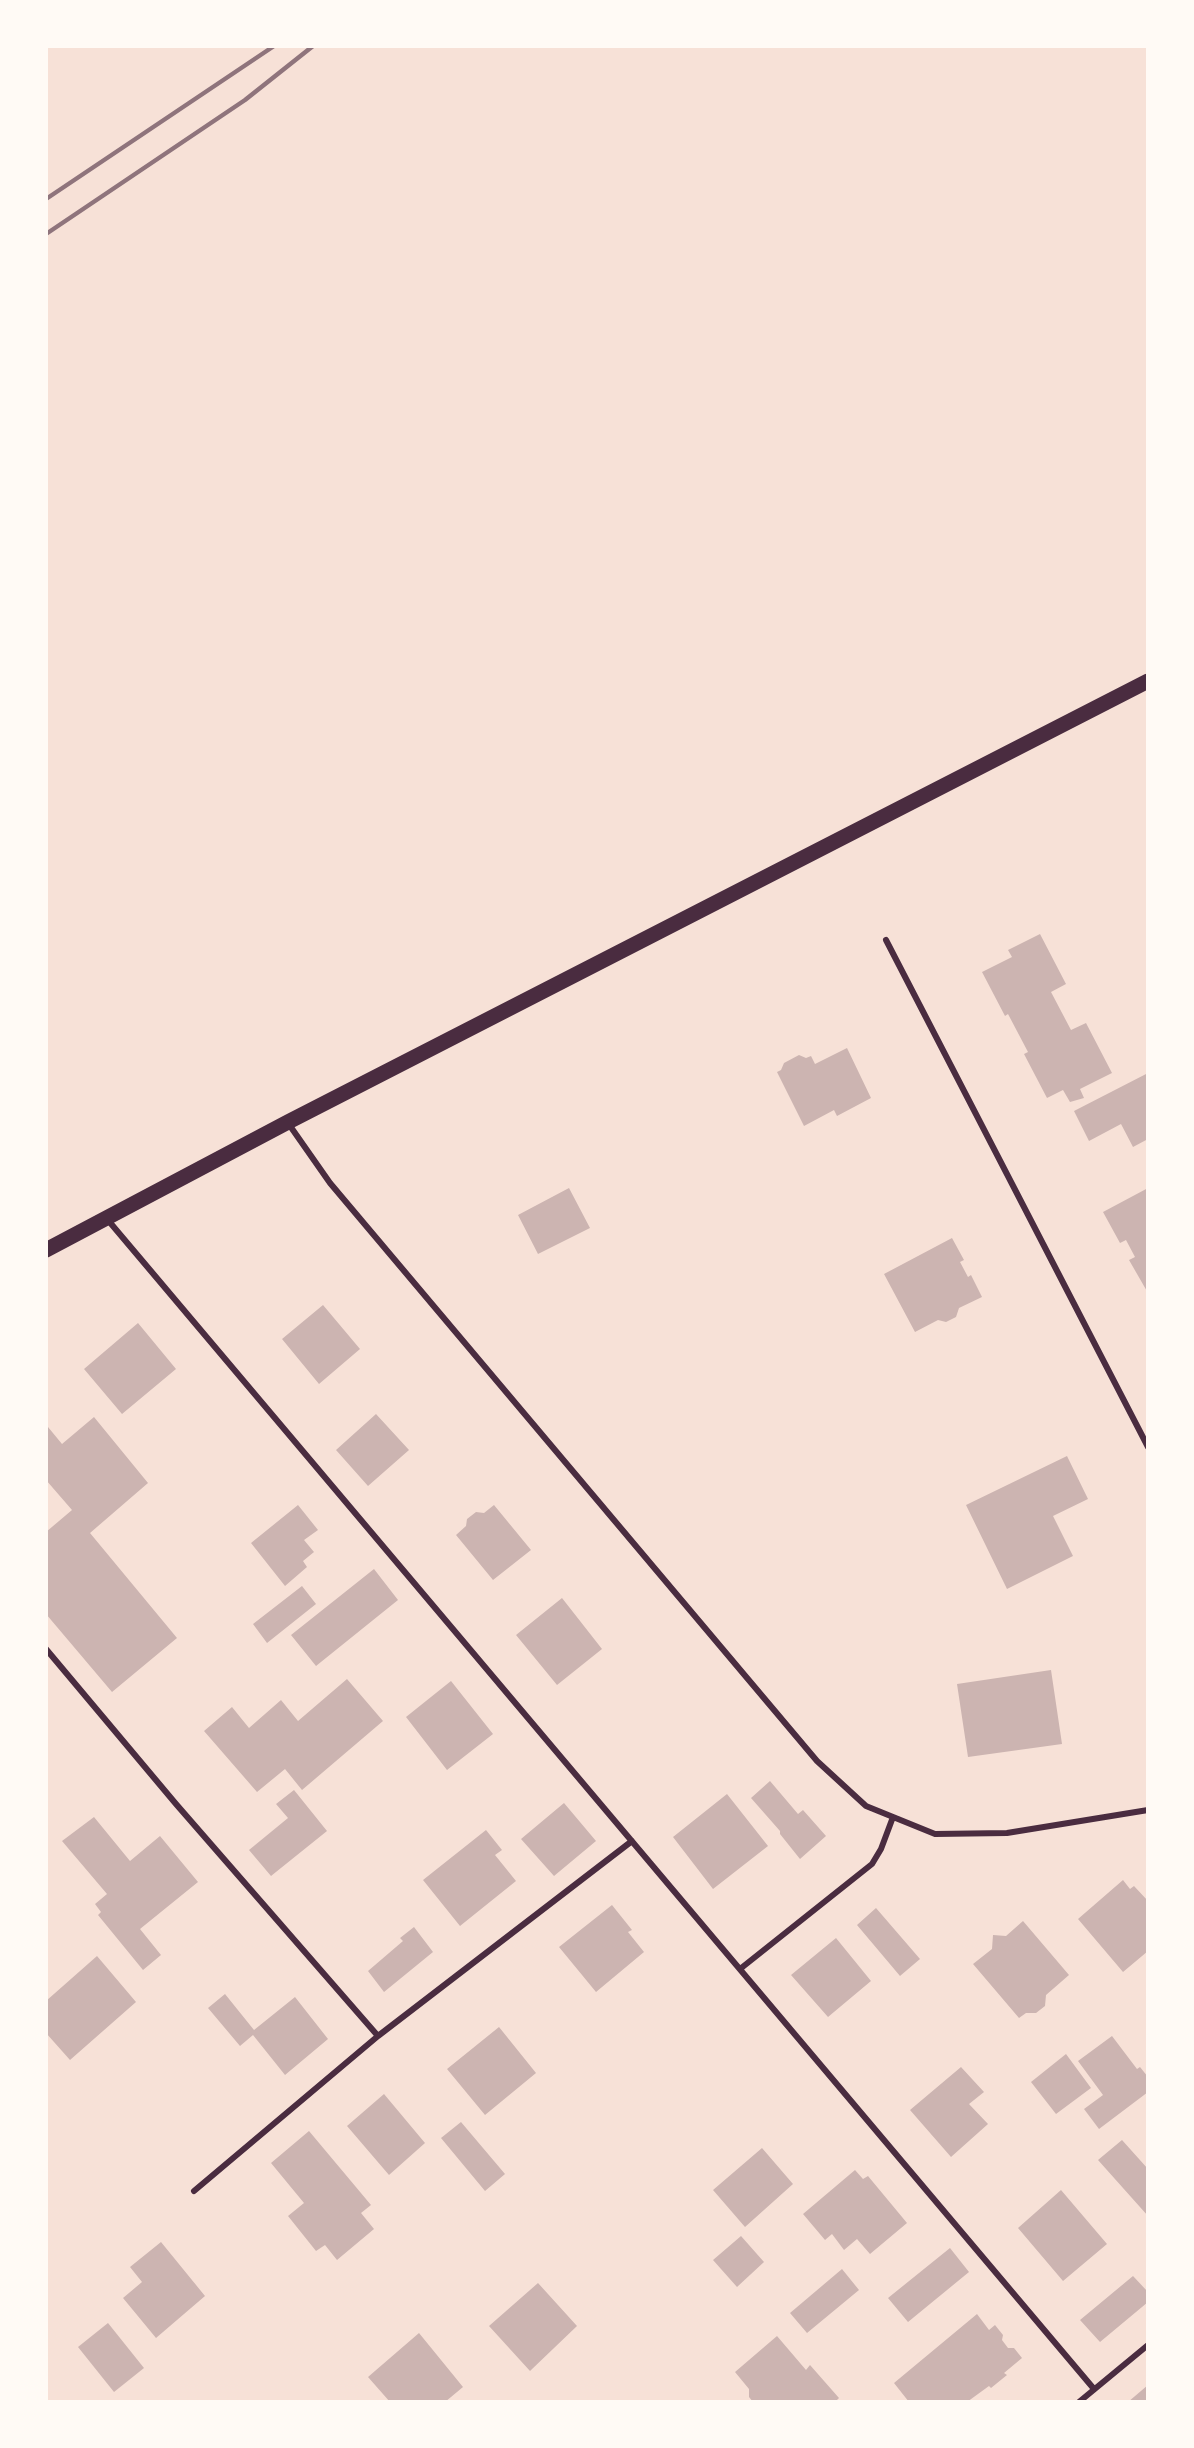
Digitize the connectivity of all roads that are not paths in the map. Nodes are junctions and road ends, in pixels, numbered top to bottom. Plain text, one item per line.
1 (1148, 681) edge
2 (886, 940) dead end
3 (288, 1122) junction
4 (107, 1219) junction
5 (46, 1250) edge
6 (1148, 1448) edge
7 (46, 1649) edge
8 (1148, 1810) edge
9 (893, 1817) junction
10 (632, 1841) junction
11 (740, 1969) junction
12 (378, 2036) junction
13 (194, 2191) dead end
14 (1148, 2345) edge
15 (1094, 2389) junction
16 (1079, 2402) edge

1 - 3 main road
2 - 6 street
3 - 4 main road
3 - 9 street
4 - 5 main road
4 - 10 street
7 - 12 street
8 - 9 street
9 - 11 street
10 - 11 street
10 - 12 street
11 - 15 street
12 - 13 street
14 - 15 street
15 - 16 street

